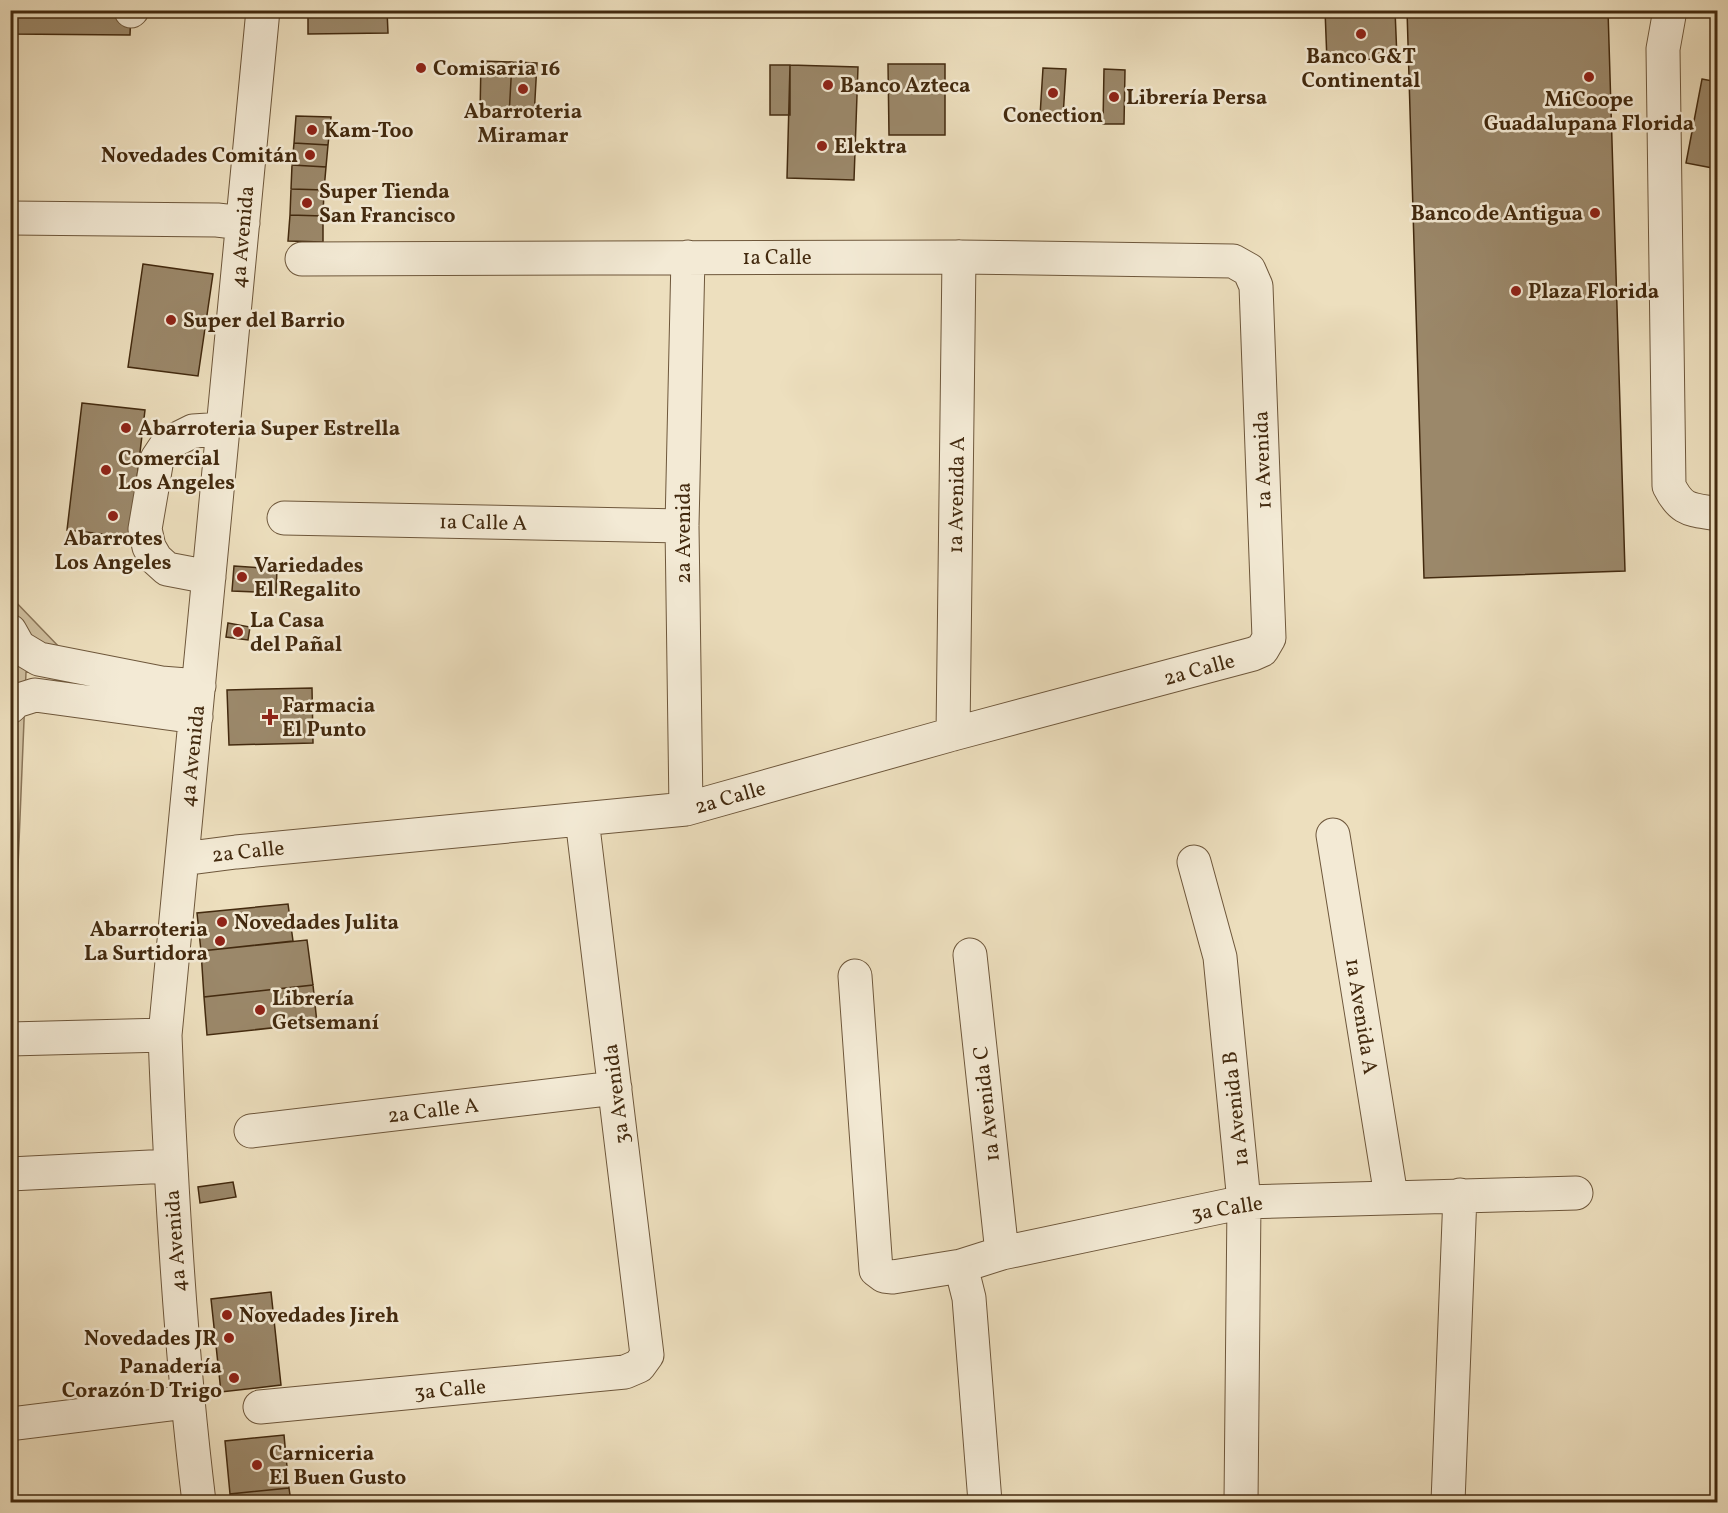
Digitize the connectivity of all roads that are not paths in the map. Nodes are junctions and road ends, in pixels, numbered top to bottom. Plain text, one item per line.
1 (264, 10) edge
2 (1670, 10) edge
3 (10, 218) edge
4 (243, 223) junction
5 (688, 257) junction
6 (958, 257) junction
7 (302, 259) dead end
8 (1249, 270) joint
9 (224, 429) junction
10 (1718, 514) edge
11 (284, 518) dead end
12 (682, 526) junction
13 (209, 577) junction
14 (10, 631) edge
15 (1262, 650) joint
16 (197, 702) junction
17 (10, 707) edge
18 (953, 734) junction
19 (686, 809) junction
20 (582, 819) junction
21 (1334, 835) dead end
22 (182, 859) junction
23 (1194, 862) dead end
24 (970, 955) dead end
25 (855, 976) dead end
26 (165, 1035) junction
27 (10, 1039) edge
28 (615, 1088) junction
29 (251, 1131) dead end
30 (170, 1166) junction
31 (10, 1174) edge
32 (1576, 1193) dead end
33 (1460, 1195) junction
34 (1391, 1196) junction
35 (1244, 1202) junction
36 (1002, 1253) junction
37 (962, 1266) junction
38 (639, 1366) joint
39 (187, 1402) junction
40 (260, 1407) dead end
41 (10, 1424) edge
42 (199, 1503) edge
43 (985, 1503) edge
44 (1241, 1503) edge
45 (1448, 1503) edge

1 - 4 street, 4a Avenida
2 - 10 street
3 - 4 street
4 - 9 street, 4a Avenida
5 - 6 street, 1a Calle
5 - 7 street, 1a Calle
5 - 12 street, 2a Avenida
6 - 8 street, 1a Calle
6 - 18 street, 1a Avenida A
8 - 15 street, 1a Avenida
9 - 13 street, 4a Avenida
9 - 13 street
11 - 12 street, 1a Calle A
12 - 19 street, 2a Avenida
13 - 16 street, 4a Avenida
14 - 16 street
15 - 18 street, 2a Calle
16 - 17 street
16 - 22 street, 4a Avenida
18 - 19 street, 2a Calle
19 - 20 street, 2a Calle
20 - 22 street, 2a Calle
20 - 28 street, 3a Avenida
21 - 34 street, 1a Avenida A
22 - 26 street, 4a Avenida
23 - 35 street, 1a Avenida B
24 - 36 street, 1a Avenida C
25 - 37 street, 3a Calle
26 - 27 street
26 - 30 street, 4a Avenida
28 - 29 street, 2a Calle A
28 - 38 street, 3a Avenida
30 - 31 street
30 - 39 street, 4a Avenida
32 - 33 street, 3a Calle
33 - 34 street, 3a Calle
33 - 45 street
34 - 35 street, 3a Calle
35 - 36 street, 3a Calle
35 - 44 street, 1a Avenida B
36 - 37 street, 3a Calle
37 - 43 street
38 - 40 street, 3a Calle
39 - 41 street
39 - 42 street, 4a Avenida

